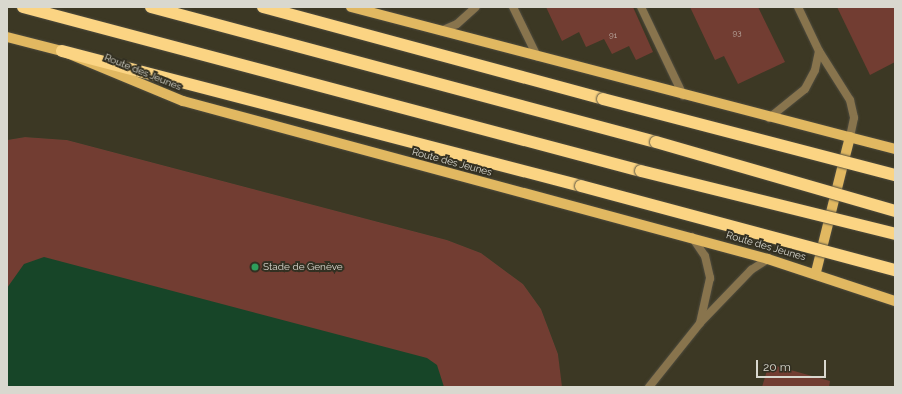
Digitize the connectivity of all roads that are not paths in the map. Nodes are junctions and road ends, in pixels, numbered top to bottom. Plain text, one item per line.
1 (23, 7) edge
2 (151, 7) edge
3 (263, 7) edge
4 (351, 7) edge
5 (476, 7) edge
6 (513, 7) edge
7 (641, 7) edge
8 (798, 7) edge
9 (441, 31) junction
10 (7, 37) edge
11 (819, 51) junction
12 (62, 52) junction
13 (537, 56) junction
14 (683, 95) junction
15 (770, 118) junction
16 (850, 137) junction
17 (895, 149) edge
18 (895, 175) edge
19 (895, 211) edge
20 (895, 234) edge
21 (692, 238) junction
22 (768, 258) junction
23 (895, 270) edge
24 (816, 272) junction
25 (895, 301) edge
26 (700, 323) junction
27 (649, 387) edge

1 - 20 highway, bridge
2 - 19 highway, bridge
3 - 18 highway, bridge
4 - 9 main road
5 - 9 street
6 - 13 street
7 - 14 street
8 - 11 street
9 - 13 main road
10 - 12 main road, Route des Jeunes
11 - 15 street
11 - 16 street
12 - 21 main road, Route des Jeunes
12 - 23 highway, bridge
13 - 14 main road
14 - 15 main road
15 - 16 main road
16 - 17 main road
16 - 24 main road
21 - 22 main road, Route des Jeunes
21 - 26 street
22 - 24 main road, Route des Jeunes
22 - 26 street
24 - 25 main road, Route des Jeunes
26 - 27 street

